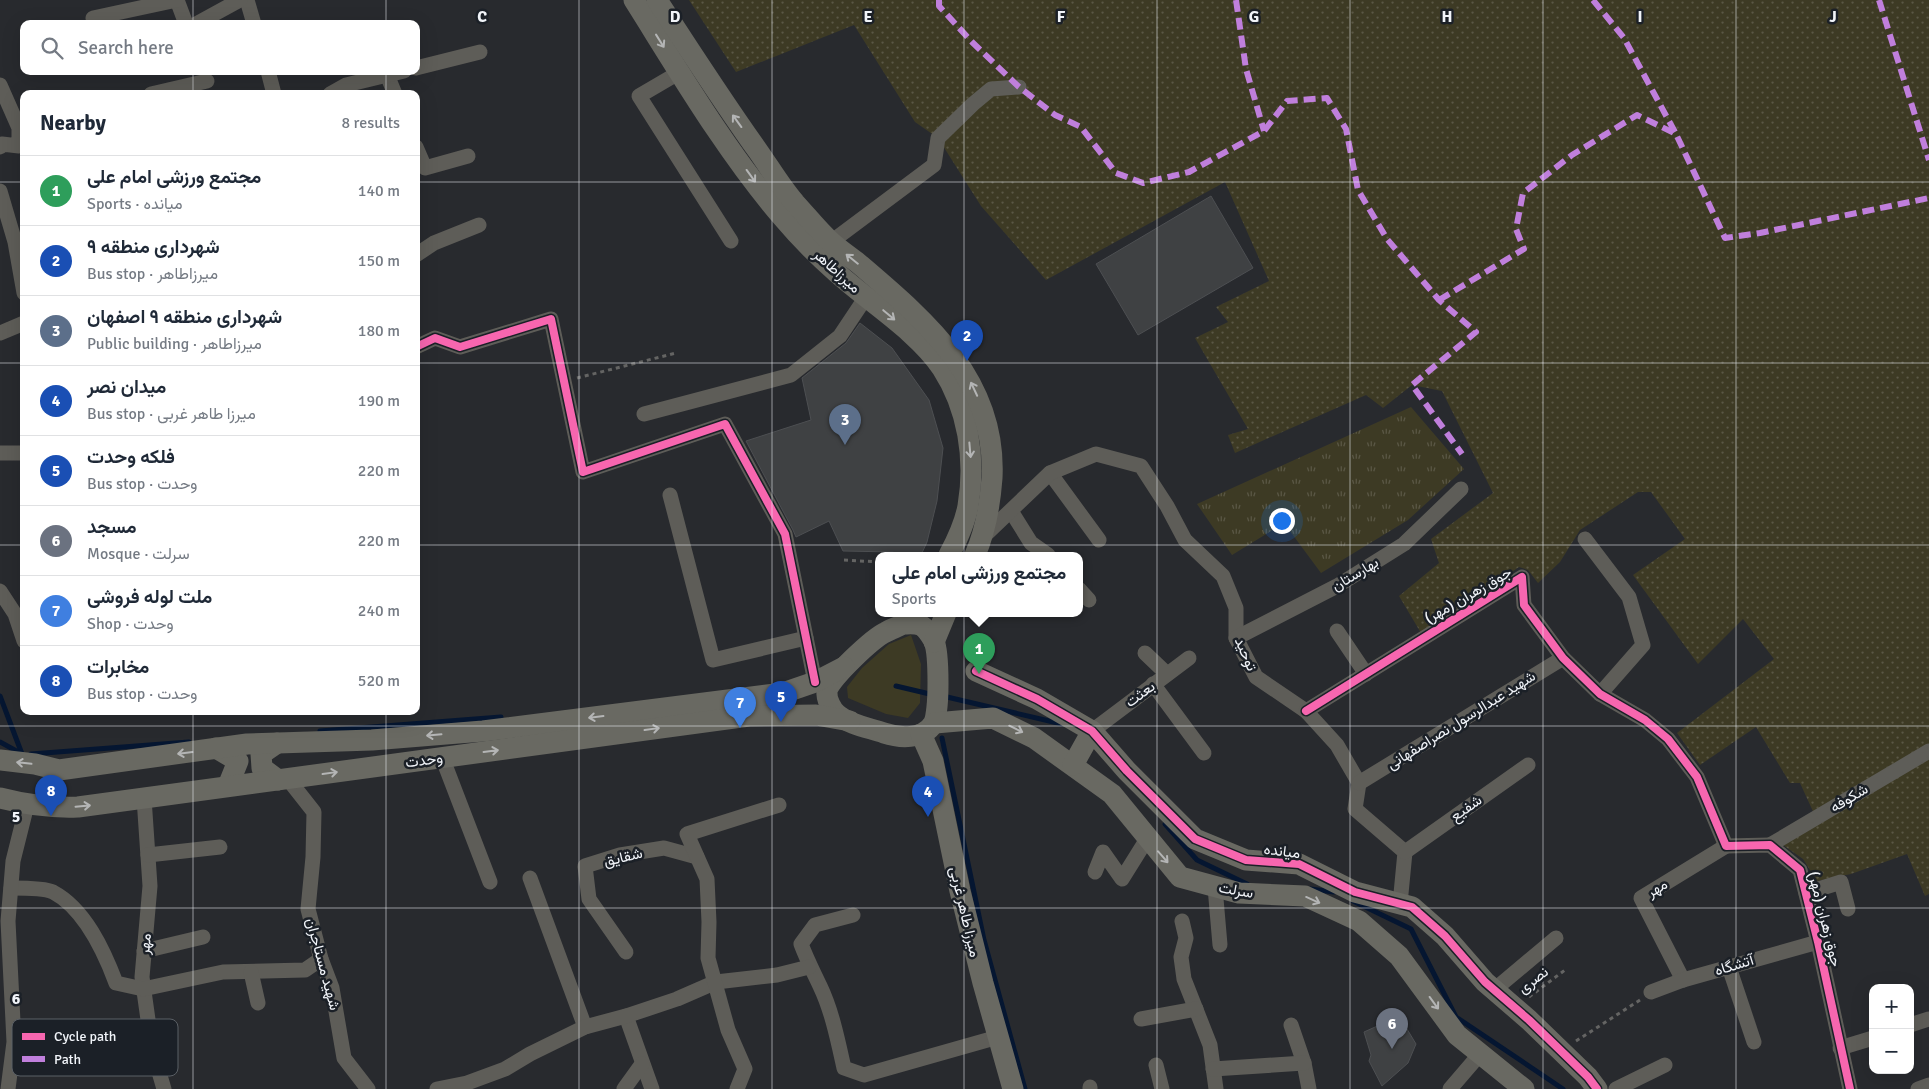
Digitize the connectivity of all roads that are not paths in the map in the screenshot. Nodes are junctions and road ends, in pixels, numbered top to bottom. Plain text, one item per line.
1 (177, 0) edge
2 (240, 0) edge
3 (247, 0) edge
4 (634, 0) edge
5 (657, 0) edge
6 (93, 18) dead end
7 (184, 20) edge
8 (203, 20) edge
9 (253, 20) edge
10 (480, 52) dead end
11 (420, 67) edge
12 (680, 72) junction
13 (269, 75) edge
14 (388, 75) joint
15 (207, 82) edge
16 (0, 85) edge
17 (1019, 87) dead end
18 (170, 90) edge
19 (273, 90) edge
20 (338, 90) edge
21 (394, 90) edge
22 (0, 147) edge
23 (420, 156) edge
24 (468, 156) dead end
25 (0, 191) edge
26 (479, 225) dead end
27 (731, 242) dead end
28 (831, 242) junction
29 (420, 252) edge
30 (20, 270) edge
31 (866, 297) junction
32 (20, 326) edge
33 (0, 333) edge
34 (420, 345) edge
35 (644, 414) dead end
36 (0, 453) edge
37 (20, 453) edge
38 (1050, 473) junction
39 (1461, 489) dead end
40 (670, 495) dead end
41 (1011, 510) junction
42 (1099, 540) dead end
43 (1585, 540) dead end
44 (979, 546) edge
45 (951, 552) edge
46 (1044, 552) edge
47 (0, 591) edge
48 (901, 617) edge
49 (944, 617) edge
50 (20, 629) edge
51 (1337, 631) dead end
52 (885, 632) junction
53 (806, 638) junction
54 (1236, 638) junction
55 (934, 642) junction
56 (1145, 652) dead end
57 (1189, 658) dead end
58 (1563, 658) junction
59 (844, 667) junction
60 (976, 672) dead end
61 (1167, 674) junction
62 (1366, 674) junction
63 (815, 682) junction
64 (1153, 684) junction
65 (1600, 694) junction
66 (997, 705) junction
67 (1306, 711) junction
68 (850, 721) junction
69 (928, 728) junction
70 (1090, 736) junction
71 (277, 743) junction
72 (216, 748) junction
73 (1929, 751) edge
74 (1204, 752) dead end
75 (442, 757) junction
76 (0, 760) edge
77 (1073, 765) junction
78 (1528, 765) dead end
79 (283, 779) junction
80 (1359, 783) junction
81 (228, 786) junction
82 (0, 798) edge
83 (144, 798) junction
84 (27, 805) junction
85 (779, 805) dead end
86 (1147, 839) junction
87 (1770, 845) junction
88 (1726, 846) junction
89 (220, 847) dead end
90 (1405, 852) junction
91 (148, 855) junction
92 (697, 857) junction
93 (1095, 872) dead end
94 (530, 878) dead end
95 (490, 882) dead end
96 (1215, 887) junction
97 (11, 888) junction
98 (1806, 893) junction
99 (1400, 904) junction
100 (1848, 909) dead end
101 (853, 914) dead end
102 (1182, 920) dead end
103 (203, 937) dead end
104 (1556, 938) dead end
105 (1818, 942) junction
106 (1220, 946) dead end
107 (144, 951) junction
108 (626, 952) dead end
109 (321, 959) junction
110 (1729, 966) junction
111 (809, 967) junction
112 (251, 972) junction
113 (1683, 980) junction
114 (716, 982) junction
115 (143, 989) junction
116 (1494, 990) junction
117 (1650, 992) road end
118 (258, 1003) dead end
119 (1196, 1009) junction
120 (626, 1016) junction
121 (13, 1019) edge
122 (148, 1019) edge
123 (1141, 1019) dead end
124 (1929, 1019) edge
125 (1291, 1025) dead end
126 (1914, 1025) edge
127 (585, 1027) junction
128 (998, 1038) junction
129 (1869, 1039) edge
130 (1754, 1042) dead end
131 (1840, 1048) junction
132 (1480, 1054) junction
133 (12, 1058) edge
134 (1304, 1062) junction
135 (642, 1064) junction
136 (1156, 1065) dead end
137 (1665, 1065) dead end
138 (1213, 1068) junction
139 (160, 1076) edge
140 (1929, 1085) edge
141 (468, 1086) edge
142 (8, 1089) edge
143 (164, 1089) edge
144 (368, 1089) edge
145 (437, 1089) edge
146 (624, 1089) edge
147 (652, 1089) edge
148 (737, 1089) edge
149 (1013, 1089) edge
150 (1162, 1089) edge
151 (1216, 1089) edge
152 (1309, 1089) edge
153 (1450, 1089) edge
154 (1524, 1089) edge
155 (1597, 1089) edge
156 (1616, 1089) edge
157 (1850, 1089) edge
158 (1918, 1089) edge

1 - 6 street
1 - 7 street
2 - 8 street
3 - 9 street
4 -> 12 main road, میرزاطاهر
28 -> 5 main road, میرزاطاهر
10 - 11 street
12 - 27 street
12 -> 31 main road, میرزاطاهر
13 - 19 street
14 - 20 street
14 - 21 street
15 - 18 street
16 - 22 street
17 - 28 street
23 - 24 street
25 - 30 street
26 - 29 street
44 -> 28 main road, میرزاطاهر
31 - 35 street
31 -> 45 main road, میرزاطاهر
32 - 33 street
34 - 53 street
36 - 37 street
38 - 41 street, توحید
38 - 42 street
38 - 54 street, توحید
39 - 54 street, بهارستان
40 - 53 street
41 - 44 street, توحید
41 - 46 street
43 - 65 street
47 - 50 street
48 - 52 main road
49 - 55 main road
51 - 62 street
52 - 55 main road
52 - 59 main road
53 - 63 street
54 - 67 street, توحید
55 - 69 main road
56 - 61 street
57 - 61 street, بعثت
58 - 62 street, جوق زهران (مهر)
58 - 65 street, جوق زهران (مهر)
58 - 80 street, شهید عبدالرسول نصراصفهانی
59 - 63 main road, وحدت
59 - 68 main road
60 - 66 main road, میانده
61 - 64 street, بعثت
62 - 67 street, جوق زهران (مهر)
63 -> 71 main road, وحدت
64 - 70 street, بعثت
64 - 74 street
65 - 88 street, جوق زهران (مهر)
66 - 69 main road
66 - 70 main road, میانده
66 -> 77 main road, سرلت
67 - 80 street, توحید
68 - 69 main road
75 -> 68 main road, وحدت
69 - 128 main road, میرزا طاهر غربی
70 - 77 main road
70 - 99 main road, میانده
71 - 72 main road, وحدت
71 - 79 main road
72 -> 76 main road, وحدت
72 - 81 main road
73 - 87 street, شکوفه
79 -> 75 main road, وحدت
75 - 95 street
77 - 86 main road, سرلت
78 - 90 street, شفیع
79 - 81 main road, وحدت
79 - 109 street, شهید مستاجران
80 - 90 street
81 - 83 main road, وحدت
82 - 84 main road, وحدت
84 -> 83 main road, وحدت
83 - 91 street, مهر
84 - 97 street
85 - 92 street
86 - 93 street
86 -> 96 main road, سرلت
87 - 88 street
87 - 98 street, جوق زهران (مهر)
88 - 113 street, مهر
89 - 91 street
90 - 99 street
91 - 107 street, مهر
92 - 108 street, شقایق
92 - 114 street
94 - 127 street
96 - 106 street
96 -> 132 main road, سرلت
97 - 115 street
97 - 121 street
98 - 100 street
98 - 105 street, جوق زهران (مهر)
99 - 116 main road, میانده
101 - 111 street
102 - 119 street
103 - 107 street
104 - 116 street
105 - 110 street, آتشگاه
105 - 131 street, جوق زهران (مهر)
107 - 115 street, مهر
109 - 112 street
109 - 144 street, شهید مستاجران
110 - 113 street, آتشگاه
110 - 130 street
111 - 114 street
111 - 128 street
112 - 115 street
112 - 118 street
113 - 117 street, آتشگاه
114 - 120 street
114 - 148 street
115 - 122 street, مهر
116 - 155 main road, میانده
119 - 123 street
119 - 138 street
120 - 127 street
120 - 135 street
124 - 126 street
125 - 134 street
127 - 141 street
128 - 149 main road, میرزا طاهر غربی
129 - 131 street
131 - 157 street, جوق زهران (مهر)
132 - 153 street
132 - 154 main road, سرلت
133 - 142 street
134 - 138 street
134 - 152 street
135 - 146 street
135 - 147 street
136 - 150 street
137 - 156 street
138 - 151 street
139 - 143 street, مهر
140 - 158 street
141 - 145 street

